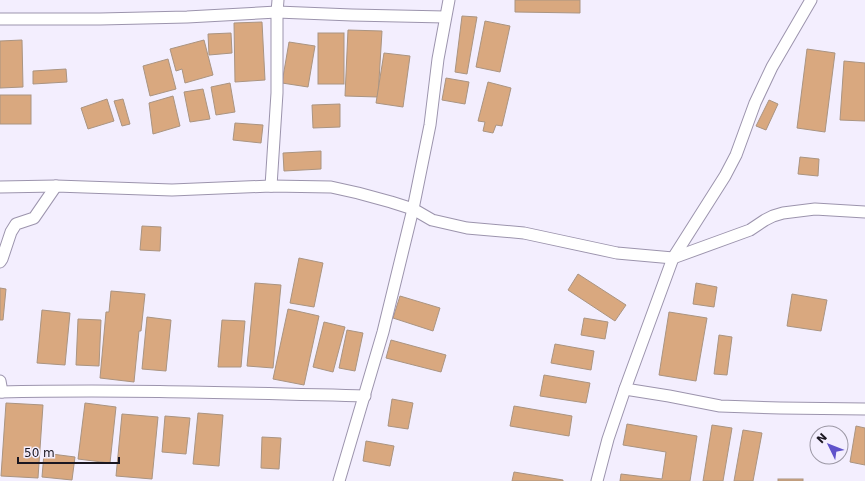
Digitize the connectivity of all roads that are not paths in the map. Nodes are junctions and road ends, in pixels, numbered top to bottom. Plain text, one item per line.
1 (278, 0) edge
2 (449, 0) edge
3 (811, 0) edge
4 (277, 12) junction
5 (445, 17) junction
6 (0, 19) edge
7 (56, 186) junction
8 (271, 186) junction
9 (0, 187) edge
10 (413, 209) junction
11 (865, 212) edge
12 (673, 258) junction
13 (0, 262) edge
14 (1, 389) edge
15 (625, 389) junction
16 (365, 396) junction
17 (865, 409) edge
18 (339, 481) edge
19 (597, 481) edge

1 - 4 street
2 - 5 street
3 - 12 street
4 - 5 street
4 - 6 street
4 - 8 street
5 - 10 street
7 - 8 street
7 - 9 street
7 - 13 street
8 - 10 street
10 - 12 street
10 - 16 street
11 - 12 street
12 - 15 street
14 - 16 street
15 - 17 street
15 - 19 street
16 - 18 street

